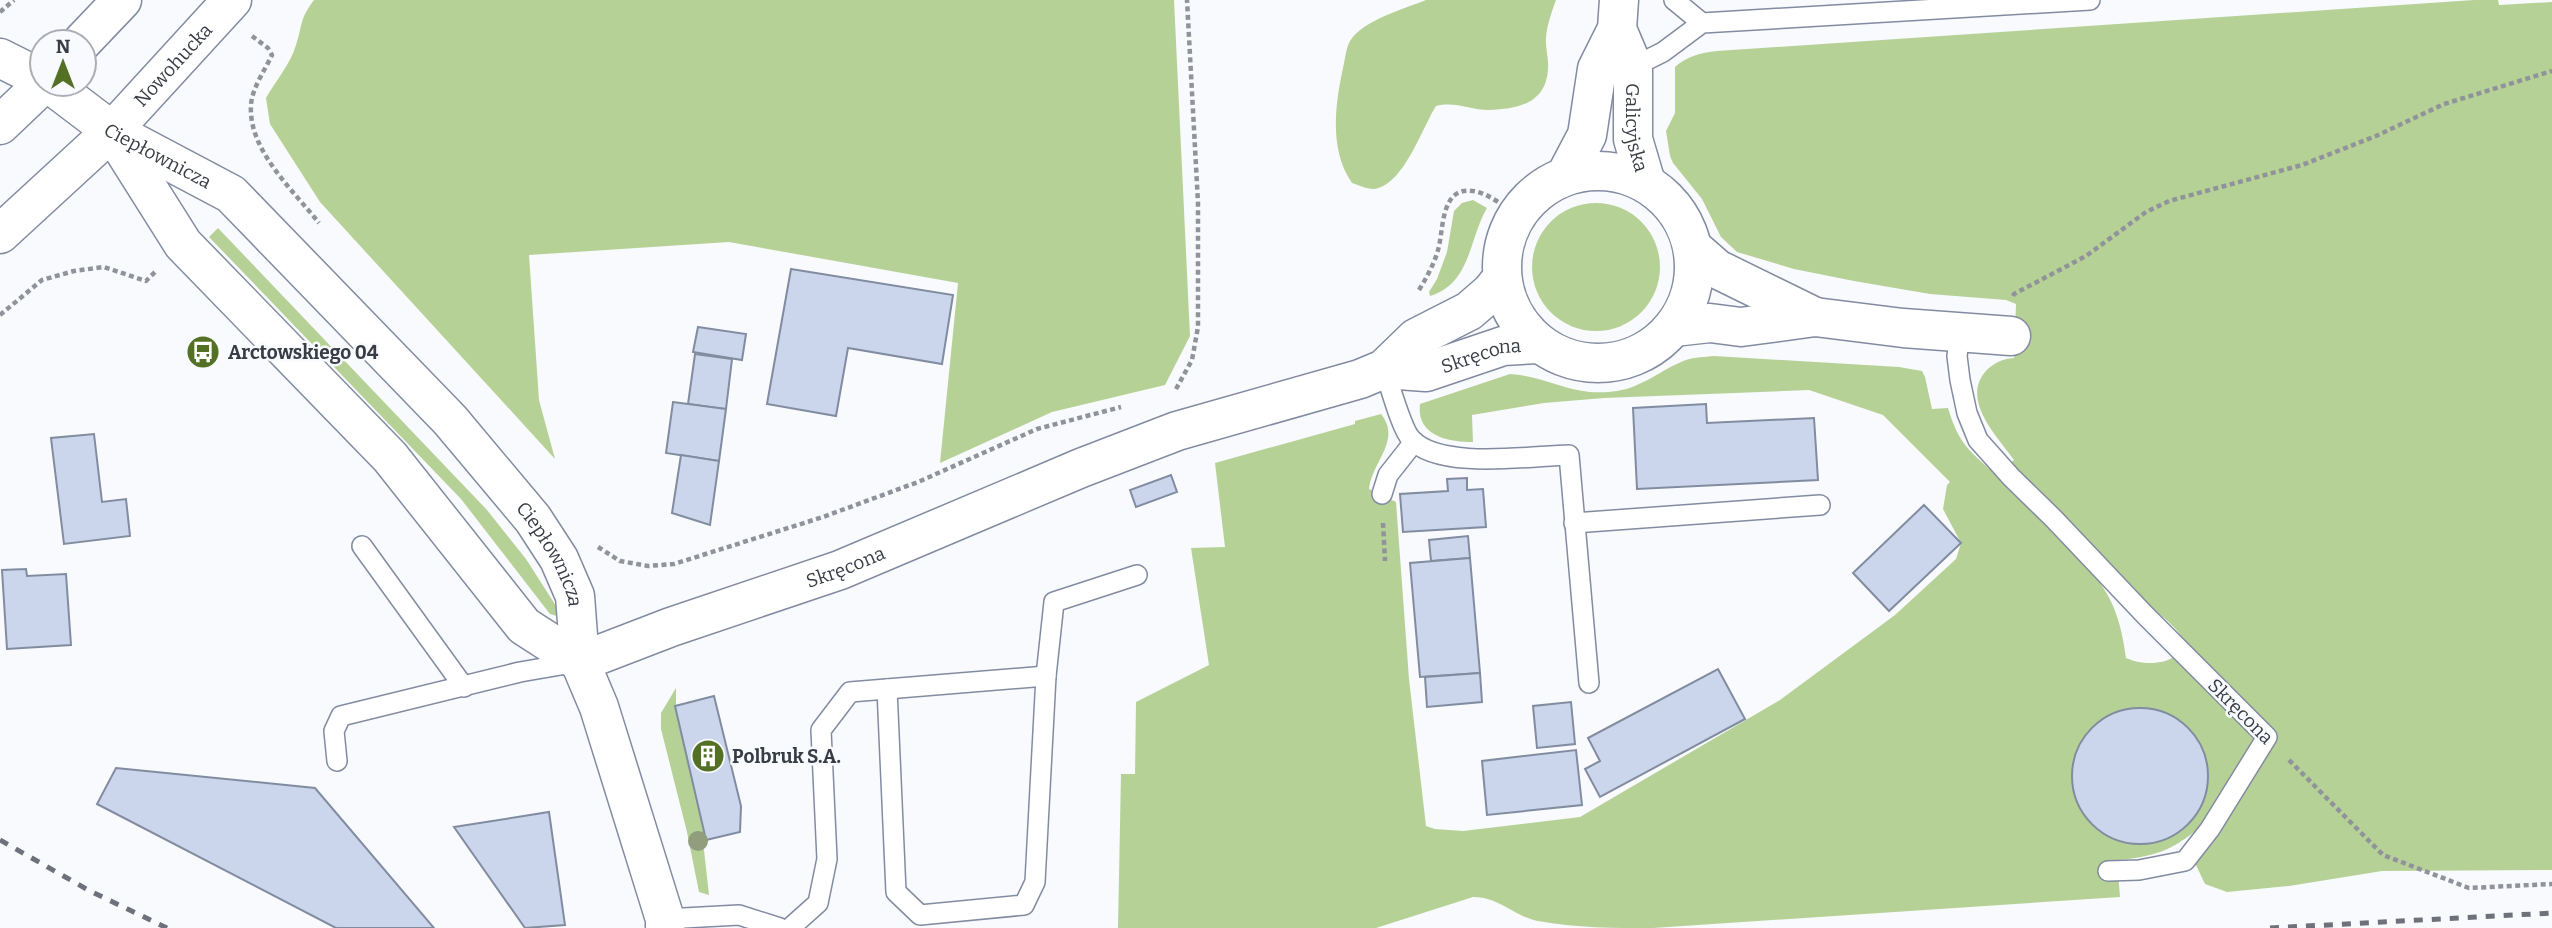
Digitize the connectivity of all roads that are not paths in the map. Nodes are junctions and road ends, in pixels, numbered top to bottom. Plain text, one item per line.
1 (122, 0) edge
2 (232, 0) edge
3 (1674, 0) edge
4 (2090, 0) edge
5 (1618, 14) edge
6 (1702, 23) junction
7 (95, 28) edge
8 (0, 58) edge
9 (1633, 67) junction
10 (28, 72) edge
11 (28, 98) edge
12 (68, 98) edge
13 (0, 125) edge
14 (112, 131) junction
15 (1566, 175) junction
16 (1646, 183) junction
17 (0, 234) edge
18 (1693, 248) junction
19 (1502, 278) junction
20 (1815, 317) junction
21 (1674, 327) junction
22 (1986, 335) joint
23 (1538, 344) junction
24 (1372, 374) junction
25 (1414, 442) junction
26 (1382, 494) road end
27 (1820, 505) dead end
28 (1574, 523) junction
29 (362, 546) dead end
30 (1137, 575) dead end
31 (580, 662) junction
32 (1046, 676) junction
33 (1589, 683) dead end
34 (464, 687) junction
35 (887, 689) junction
36 (337, 761) dead end
37 (2108, 871) dead end
38 (665, 924) edge
39 (780, 928) edge
40 (790, 928) edge

1 - 7 street
2 - 14 street, Nowohucka
3 - 6 lane
4 - 6 lane
5 - 9 street, Galicyjska
5 - 15 street, Galicyjska
6 - 9 lane
8 - 10 street
9 - 16 street, Galicyjska
11 - 13 street
12 - 14 street
14 - 17 street, Nowohucka
14 - 31 street, Ciepłownicza
14 - 31 street, Ciepłownicza
15 - 16 street
15 - 19 street
16 - 18 street
18 - 20 street
18 - 21 street
19 - 23 street
19 - 24 street, Skręcona
20 - 21 street
20 - 22 street
21 - 23 street
22 - 37 lane, Skręcona
23 - 24 street, Skręcona
24 - 25 lane
24 - 31 street, Skręcona
25 - 26 lane
25 - 28 lane
27 - 28 lane
28 - 33 lane
29 - 34 lane
30 - 32 lane
31 - 34 lane, Skręcona
31 - 38 street, Ciepłownicza
32 - 35 lane
32 - 35 lane
34 - 36 lane, Skręcona
35 - 40 lane
38 - 39 lane

